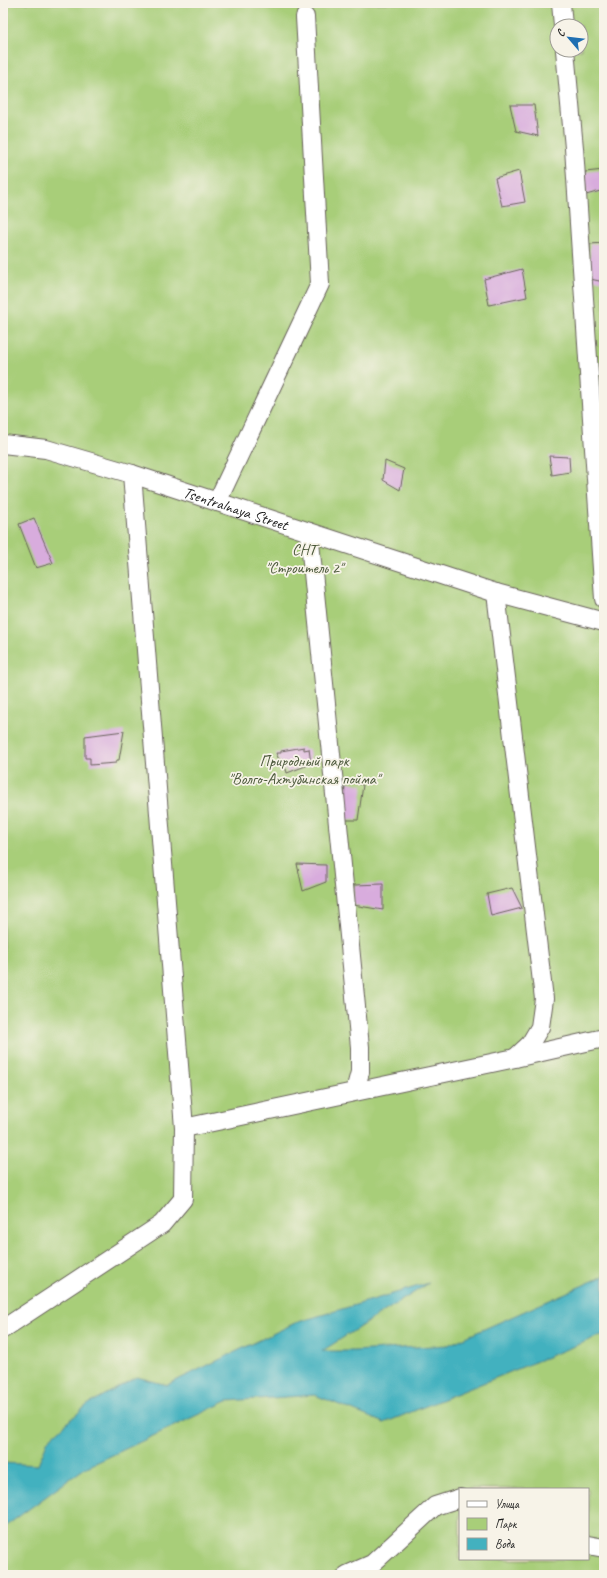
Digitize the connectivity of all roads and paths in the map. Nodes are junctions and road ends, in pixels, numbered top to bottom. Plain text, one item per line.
1 (561, 3) edge
2 (305, 17) dead end
3 (562, 18) edge
4 (566, 58) edge
5 (3, 444) edge
6 (132, 474) junction
7 (218, 502) junction
8 (309, 532) junction
9 (496, 593) junction
10 (604, 599) edge
11 (604, 622) edge
12 (604, 1038) edge
13 (515, 1058) junction
14 (355, 1091) junction
15 (184, 1128) junction
16 (3, 1329) edge
17 (459, 1498) edge
18 (589, 1545) edge
19 (604, 1548) edge
20 (347, 1575) edge

1 - 3 street
2 - 7 street
4 - 10 street
5 - 6 street, Tsentralnaya Street
6 - 7 street, Tsentralnaya Street
6 - 15 street
7 - 8 street, Tsentralnaya Street
8 - 9 street, Tsentralnaya Street
8 - 14 street
9 - 11 street, Tsentralnaya Street
9 - 13 street
12 - 13 street
13 - 14 street
14 - 15 street
15 - 16 street
17 - 20 street
18 - 19 street

